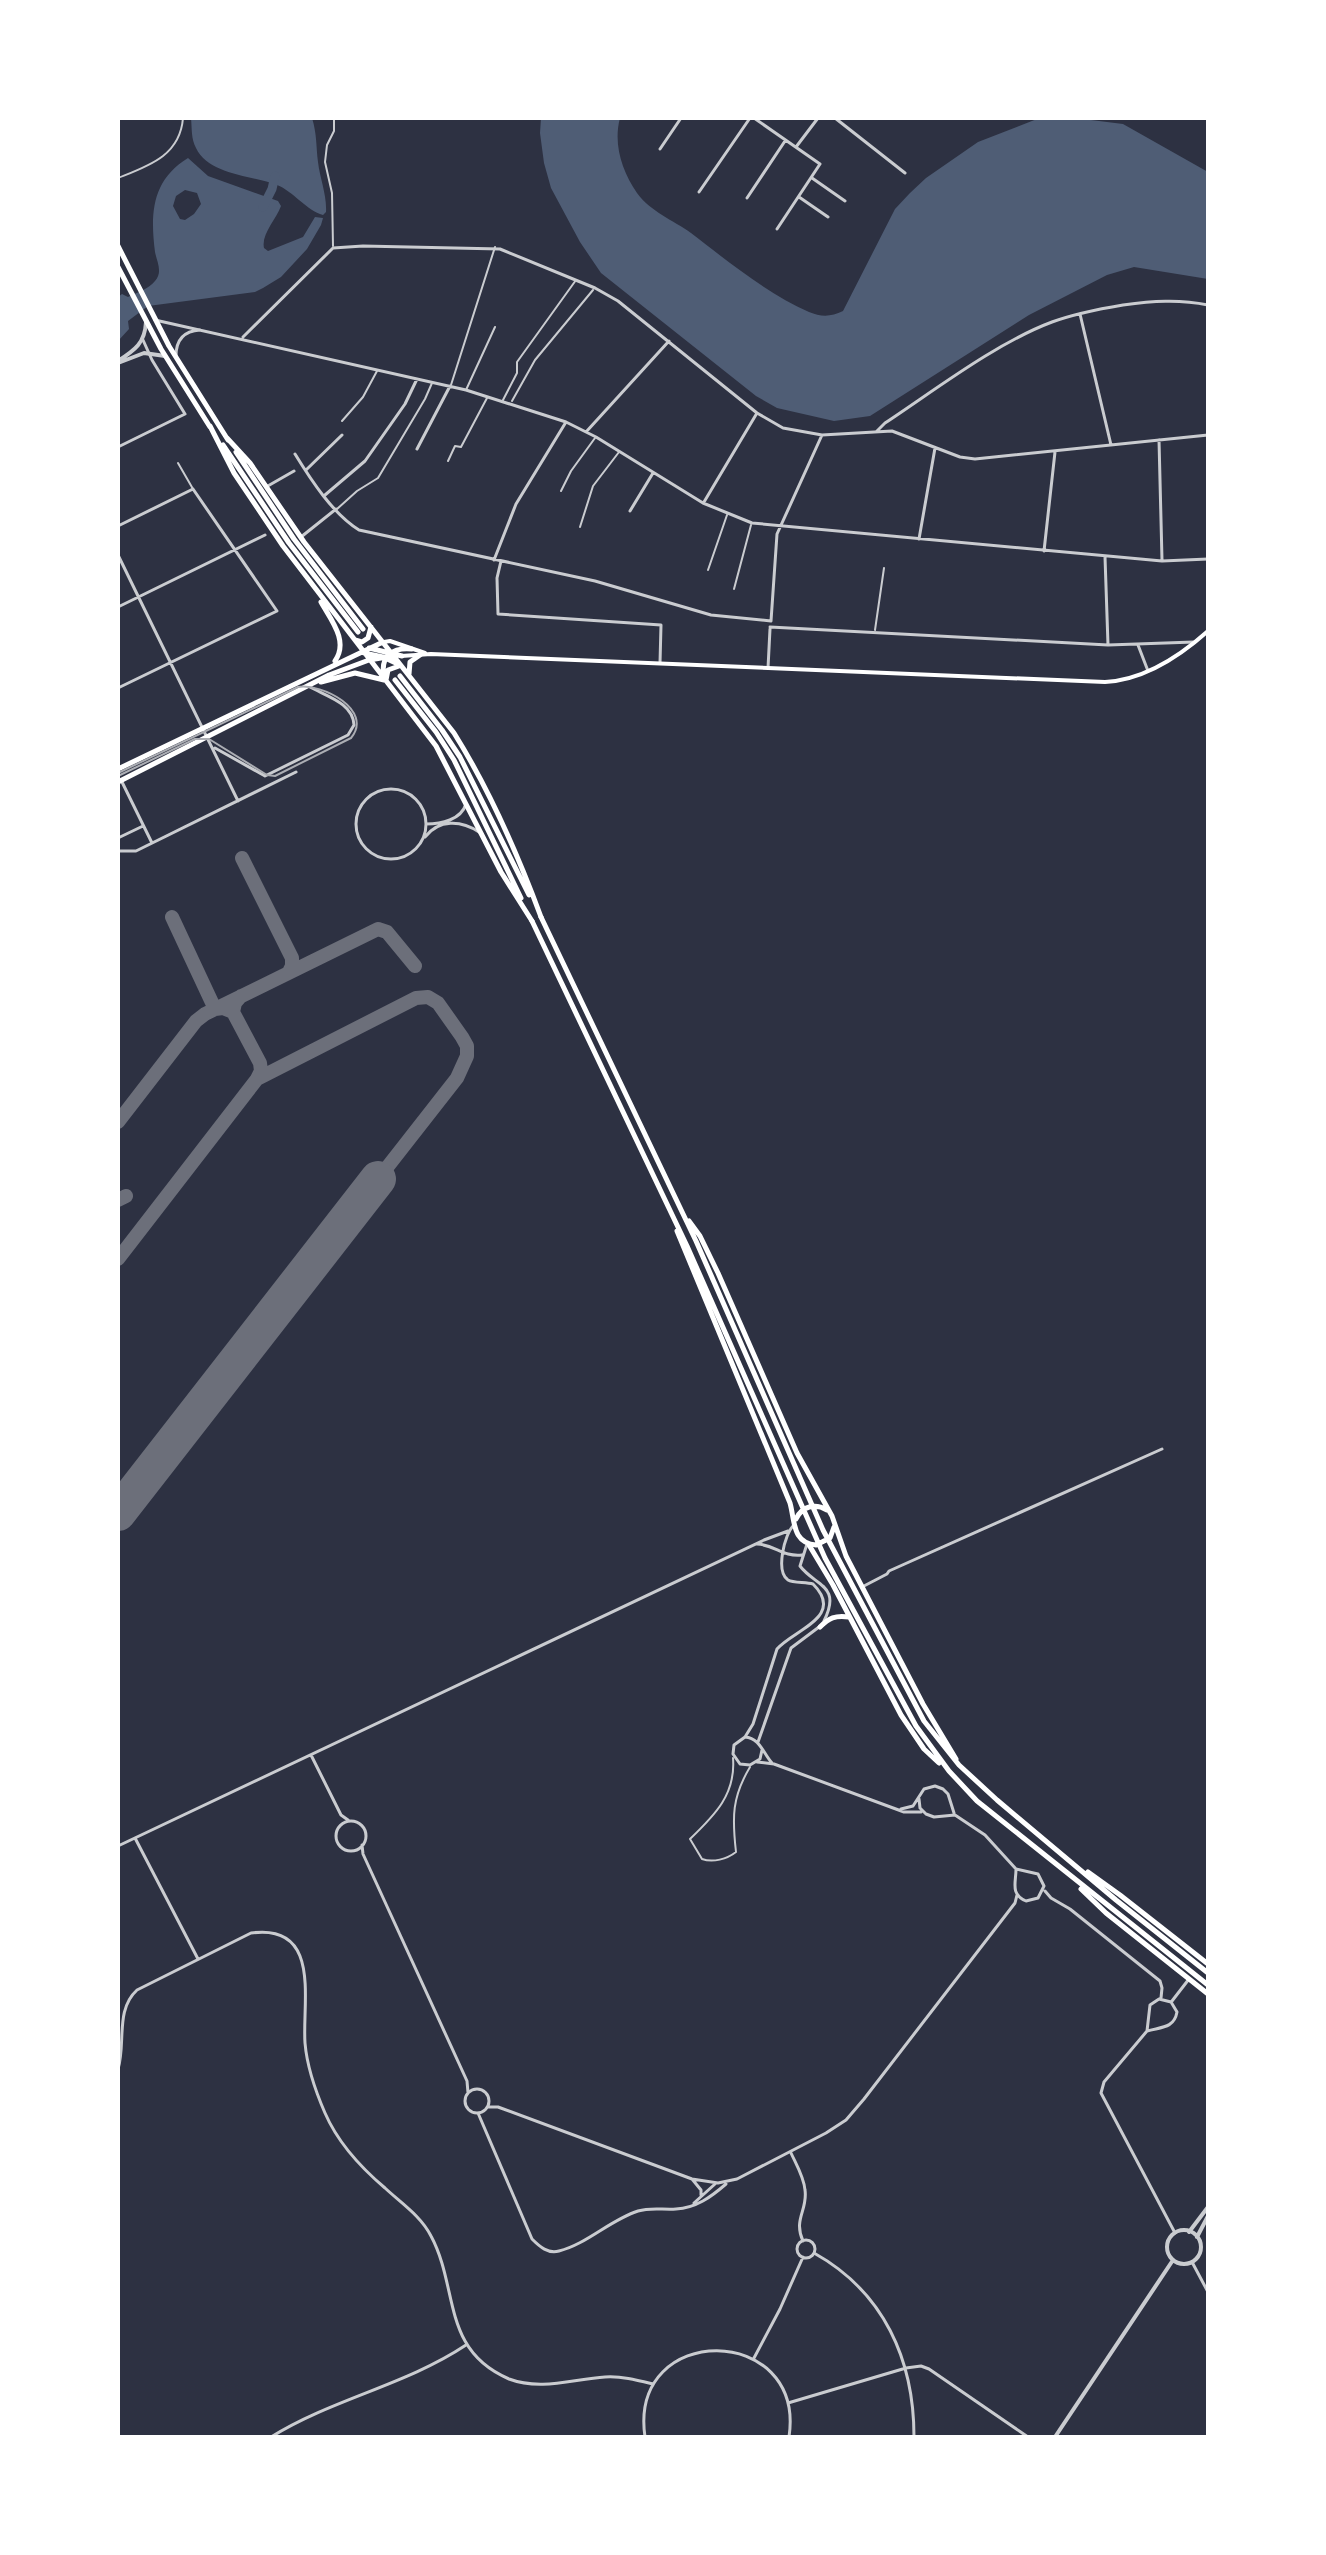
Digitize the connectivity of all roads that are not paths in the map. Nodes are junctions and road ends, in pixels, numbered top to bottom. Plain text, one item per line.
1 (183, 118) edge
2 (334, 118) edge
3 (681, 118) edge
4 (752, 118) edge
5 (818, 118) edge
6 (835, 118) edge
7 (118, 136) edge
8 (785, 140) junction
9 (796, 147) junction
10 (660, 149) dead end
11 (118, 151) edge
12 (905, 173) dead end
13 (118, 178) edge
14 (812, 178) junction
15 (699, 192) dead end
16 (799, 197) junction
17 (747, 198) dead end
18 (845, 201) dead end
19 (828, 217) dead end
20 (777, 229) dead end
21 (118, 246) edge
22 (495, 247) junction
23 (333, 248) junction
24 (118, 267) edge
25 (576, 280) junction
26 (595, 288) junction
27 (1208, 305) edge
28 (1080, 314) junction
29 (154, 318) junction
30 (146, 321) junction
31 (495, 327) dead end
32 (207, 331) junction
33 (242, 338) junction
34 (143, 340) junction
35 (669, 341) junction
36 (148, 353) junction
37 (165, 356) junction
38 (176, 357) junction
39 (118, 362) edge
40 (377, 370) junction
41 (417, 379) junction
42 (432, 382) junction
43 (450, 386) junction
44 (466, 390) junction
45 (488, 396) junction
46 (502, 401) junction
47 (512, 401) dead end
48 (757, 413) junction
49 (342, 421) dead end
50 (566, 422) junction
51 (210, 426) junction
52 (877, 431) junction
53 (586, 432) junction
54 (342, 435) dead end
55 (822, 435) junction
56 (1208, 435) edge
57 (596, 437) junction
58 (227, 438) junction
59 (1159, 440) junction
60 (1111, 445) junction
61 (118, 447) edge
62 (935, 447) junction
63 (417, 449) dead end
64 (619, 452) junction
65 (1055, 452) junction
66 (295, 454) dead end
67 (448, 461) dead end
68 (178, 463) dead end
69 (306, 470) junction
70 (294, 471) dead end
71 (653, 473) junction
72 (266, 487) junction
73 (193, 489) junction
74 (561, 491) dead end
75 (325, 495) junction
76 (703, 503) junction
77 (336, 509) junction
78 (630, 511) dead end
79 (727, 515) junction
80 (752, 523) junction
81 (118, 526) edge
82 (580, 527) dead end
83 (779, 527) junction
84 (265, 535) dead end
85 (301, 538) junction
86 (919, 539) junction
87 (235, 551) junction
88 (1044, 551) junction
89 (118, 555) edge
90 (1105, 556) junction
91 (1208, 559) edge
92 (494, 560) junction
93 (501, 561) junction
94 (1162, 561) junction
95 (884, 568) dead end
96 (708, 570) dead end
97 (313, 588) junction
98 (734, 589) dead end
99 (138, 597) junction
100 (118, 607) edge
101 (771, 621) junction
102 (371, 627) junction
103 (770, 627) junction
104 (1208, 631) edge
105 (875, 632) junction
106 (354, 640) junction
107 (383, 642) junction
108 (1194, 642) junction
109 (1108, 645) junction
110 (1138, 645) junction
111 (412, 649) junction
112 (367, 652) junction
113 (431, 654) junction
114 (389, 655) junction
115 (420, 655) junction
116 (402, 656) joint
117 (170, 663) junction
118 (660, 663) junction
119 (332, 665) junction
120 (403, 667) junction
121 (768, 668) junction
122 (1148, 671) junction
123 (409, 675) junction
124 (386, 681) junction
125 (308, 686) junction
126 (118, 688) edge
127 (203, 728) junction
128 (207, 737) junction
129 (212, 746) junction
130 (118, 769) edge
131 (274, 771) junction
132 (296, 772) dead end
133 (120, 781) edge
134 (265, 787) junction
135 (466, 800) junction
136 (238, 801) junction
137 (454, 821) junction
138 (144, 826) junction
139 (429, 826) junction
140 (483, 835) junction
141 (118, 838) edge
142 (152, 843) junction
143 (420, 843) junction
144 (118, 851) edge
145 (541, 917) junction
146 (532, 921) junction
147 (682, 1210) junction
148 (672, 1215) junction
149 (1162, 1449) dead end
150 (828, 1511) junction
151 (795, 1523) junction
152 (834, 1526) junction
153 (788, 1531) junction
154 (757, 1544) junction
155 (807, 1549) junction
156 (782, 1554) junction
157 (862, 1587) junction
158 (849, 1617) junction
159 (820, 1627) junction
160 (745, 1737) junction
161 (758, 1742) junction
162 (762, 1750) junction
163 (733, 1754) junction
164 (311, 1755) junction
165 (757, 1762) junction
166 (774, 1764) junction
167 (750, 1765) junction
168 (959, 1765) junction
169 (949, 1771) junction
170 (919, 1799) junction
171 (950, 1803) junction
172 (898, 1809) junction
173 (923, 1812) junction
174 (942, 1814) junction
175 (341, 1815) junction
176 (955, 1815) junction
177 (349, 1821) junction
178 (340, 1826) junction
179 (135, 1838) junction
180 (362, 1845) junction
181 (118, 1846) edge
182 (355, 1850) junction
183 (363, 1854) junction
184 (1065, 1856) junction
185 (1057, 1867) junction
186 (1016, 1869) junction
187 (1025, 1872) junction
188 (1016, 1879) junction
189 (1044, 1890) junction
190 (1017, 1895) junction
191 (1040, 1897) junction
192 (1051, 1898) junction
193 (1024, 1900) junction
194 (1015, 1903) junction
195 (198, 1960) junction
196 (1208, 1964) edge
197 (1208, 1973) edge
198 (1189, 1979) junction
199 (1208, 1985) edge
200 (1208, 1994) edge
201 (1161, 1998) junction
202 (1171, 2002) junction
203 (1149, 2020) junction
204 (1158, 2027) junction
205 (1147, 2031) junction
206 (118, 2069) edge
207 (467, 2081) junction
208 (476, 2089) junction
209 (468, 2093) junction
210 (489, 2100) junction
211 (498, 2107) junction
212 (486, 2108) junction
213 (478, 2113) junction
214 (485, 2127) junction
215 (791, 2153) junction
216 (692, 2179) junction
217 (706, 2182) junction
218 (728, 2182) junction
219 (718, 2183) junction
220 (710, 2188) junction
221 (701, 2195) junction
222 (707, 2199) junction
223 (692, 2205) junction
224 (1208, 2207) edge
225 (1208, 2216) edge
226 (1189, 2232) junction
227 (1175, 2233) junction
228 (1197, 2237) junction
229 (803, 2241) junction
230 (814, 2253) junction
231 (803, 2257) junction
232 (1173, 2260) junction
233 (1192, 2262) junction
234 (1208, 2292) edge
235 (466, 2345) junction
236 (753, 2359) junction
237 (906, 2368) junction
238 (653, 2384) junction
239 (788, 2403) junction
240 (271, 2437) edge
241 (645, 2437) edge
242 (789, 2437) edge
243 (914, 2437) edge
244 (1028, 2437) edge
245 (1055, 2437) edge

1 - 13 lane
2 - 23 lane
3 - 10 street
4 - 8 street
4 - 15 street
5 - 9 street
6 - 12 street
7 - 11 lane
8 - 9 street
8 - 17 street
9 - 14 street
14 - 16 street
14 - 18 street
16 - 19 street
16 - 20 street
21 - 29 main road
22 - 23 street
22 - 25 street
22 - 43 lane
23 - 33 street
24 - 30 main road
25 - 26 street
25 - 46 lane
26 - 35 street
26 - 47 lane
27 - 28 street
28 - 52 street
28 - 60 street
29 - 32 street
29 - 38 main road
30 - 34 street
30 - 37 main road
31 - 44 lane
32 - 33 street
32 - 38 street
33 - 40 street
34 - 36 street
34 - 39 street
35 - 48 street
35 - 53 street
36 - 37 street
36 - 39 street
36 - 61 street
37 - 51 main road
38 - 58 main road
40 - 41 street
40 - 49 lane
41 - 42 street
41 - 75 street
42 - 43 street
42 - 77 lane
43 - 44 street
43 - 63 street
44 - 45 street
45 - 46 street
45 - 67 lane
46 - 50 street
48 - 55 street
48 - 76 street
50 - 53 street
50 - 92 street
51 - 58 main road
51 - 97 main road
52 - 55 street
52 - 62 street
53 - 57 street
54 - 69 street
55 - 83 street
56 - 59 street
57 - 64 street
57 - 74 lane
58 - 72 main road
59 - 60 street
59 - 94 street
60 - 65 street
62 - 65 street
62 - 86 street
64 - 71 street
64 - 82 lane
65 - 88 street
66 - 69 street
68 - 73 lane
69 - 75 street
70 - 72 street
71 - 76 street
71 - 78 street
72 - 85 main road
73 - 81 street
73 - 87 street
75 - 77 street
76 - 79 street
77 - 85 street
77 - 92 street
79 - 80 street
79 - 96 lane
80 - 83 street
80 - 98 lane
83 - 86 street
83 - 101 street
84 - 87 street
85 - 102 main road
86 - 88 street
87 - 99 street
87 - 117 street
88 - 90 street
89 - 99 street
90 - 94 street
90 - 109 street
91 - 94 street
92 - 93 street
93 - 101 street
93 - 118 street
95 - 105 lane
97 - 106 main road
97 - 119 main road
99 - 100 street
99 - 117 street
101 - 103 street
102 - 106 main road
102 - 107 main road
102 - 112 main road
103 - 105 street
103 - 121 street
104 - 108 main road
105 - 109 street
106 - 112 main road
107 - 111 main road
107 - 112 main road
107 - 114 main road
108 - 110 street
108 - 122 main road
109 - 110 street
110 - 122 street
111 - 113 main road
111 - 114 main road
112 - 114 main road
112 - 114 main road
112 - 119 main road
112 - 124 main road
112 - 125 main road
113 - 115 main road
113 - 118 main road
114 - 116 main road
114 - 120 main road
114 - 124 main road
115 - 116 main road
115 - 123 main road
117 - 126 street
117 - 127 street
118 - 121 main road
119 - 127 main road
120 - 123 main road
120 - 124 main road
121 - 122 main road
123 - 145 main road
124 - 125 main road
124 - 135 main road
125 - 128 main road
125 - 131 street
127 - 128 street
127 - 130 main road
128 - 129 street
128 - 133 main road
129 - 131 street
129 - 136 street
131 - 134 street
132 - 134 street
133 - 138 street
134 - 136 street
135 - 137 street
135 - 140 main road
136 - 142 street
137 - 139 street
137 - 139 street
137 - 140 street
138 - 141 street
138 - 142 street
139 - 143 street
139 - 143 street
139 - 143 street
140 - 146 main road
142 - 144 street
145 - 146 main road
145 - 147 main road
146 - 148 main road
147 - 150 main road
147 - 168 main road
148 - 151 main road
148 - 169 main road
149 - 157 street
150 - 151 main road
150 - 152 main road
151 - 153 street
151 - 155 main road
152 - 155 main road
152 - 157 main road
153 - 154 street
153 - 156 street
154 - 156 street
154 - 164 street
155 - 156 street
155 - 158 main road
155 - 159 street
156 - 160 street
157 - 168 main road
158 - 159 main road
158 - 169 main road
159 - 161 street
160 - 161 street
160 - 163 street
161 - 162 street
162 - 165 street
162 - 166 street
163 - 167 street
163 - 167 lane
164 - 175 street
164 - 179 street
165 - 166 street
165 - 167 street
166 - 172 street
168 - 184 main road
169 - 185 main road
170 - 171 street
170 - 172 street
170 - 173 street
171 - 174 street
171 - 176 street
172 - 173 street
173 - 174 street
174 - 176 street
175 - 177 street
175 - 178 street
176 - 186 street
177 - 178 street
177 - 180 street
178 - 182 street
179 - 181 street
179 - 195 street
180 - 182 street
180 - 183 street
182 - 183 street
183 - 207 street
184 - 196 main road
184 - 197 main road
185 - 198 main road
185 - 199 main road
186 - 187 street
186 - 188 street
187 - 188 street
187 - 189 street
188 - 190 street
189 - 191 street
189 - 192 street
190 - 193 street
190 - 194 street
191 - 192 street
191 - 193 street
192 - 201 street
193 - 194 street
194 - 215 street
195 - 206 street
195 - 235 street
198 - 200 main road
198 - 202 street
201 - 202 street
201 - 203 street
202 - 204 street
203 - 204 street
203 - 205 street
204 - 205 street
205 - 227 street
207 - 208 street
207 - 209 street
208 - 209 street
208 - 210 street
209 - 213 street
210 - 211 street
210 - 212 street
211 - 212 street
211 - 216 street
212 - 213 street
212 - 214 street
213 - 214 street
214 - 223 street
215 - 218 street
215 - 229 street
216 - 217 street
216 - 221 street
217 - 219 street
217 - 220 street
218 - 219 street
218 - 222 street
219 - 220 street
220 - 221 street
220 - 222 street
221 - 223 street
222 - 223 street
224 - 226 street
225 - 228 street
226 - 227 street
226 - 228 street
227 - 232 street
228 - 233 street
229 - 230 street
229 - 231 street
230 - 231 street
230 - 237 street
231 - 236 street
232 - 233 street
232 - 245 street
233 - 234 street
235 - 238 street
235 - 240 street
236 - 238 street
236 - 239 street
237 - 239 street
237 - 243 street
237 - 244 street
238 - 241 street
239 - 242 street

